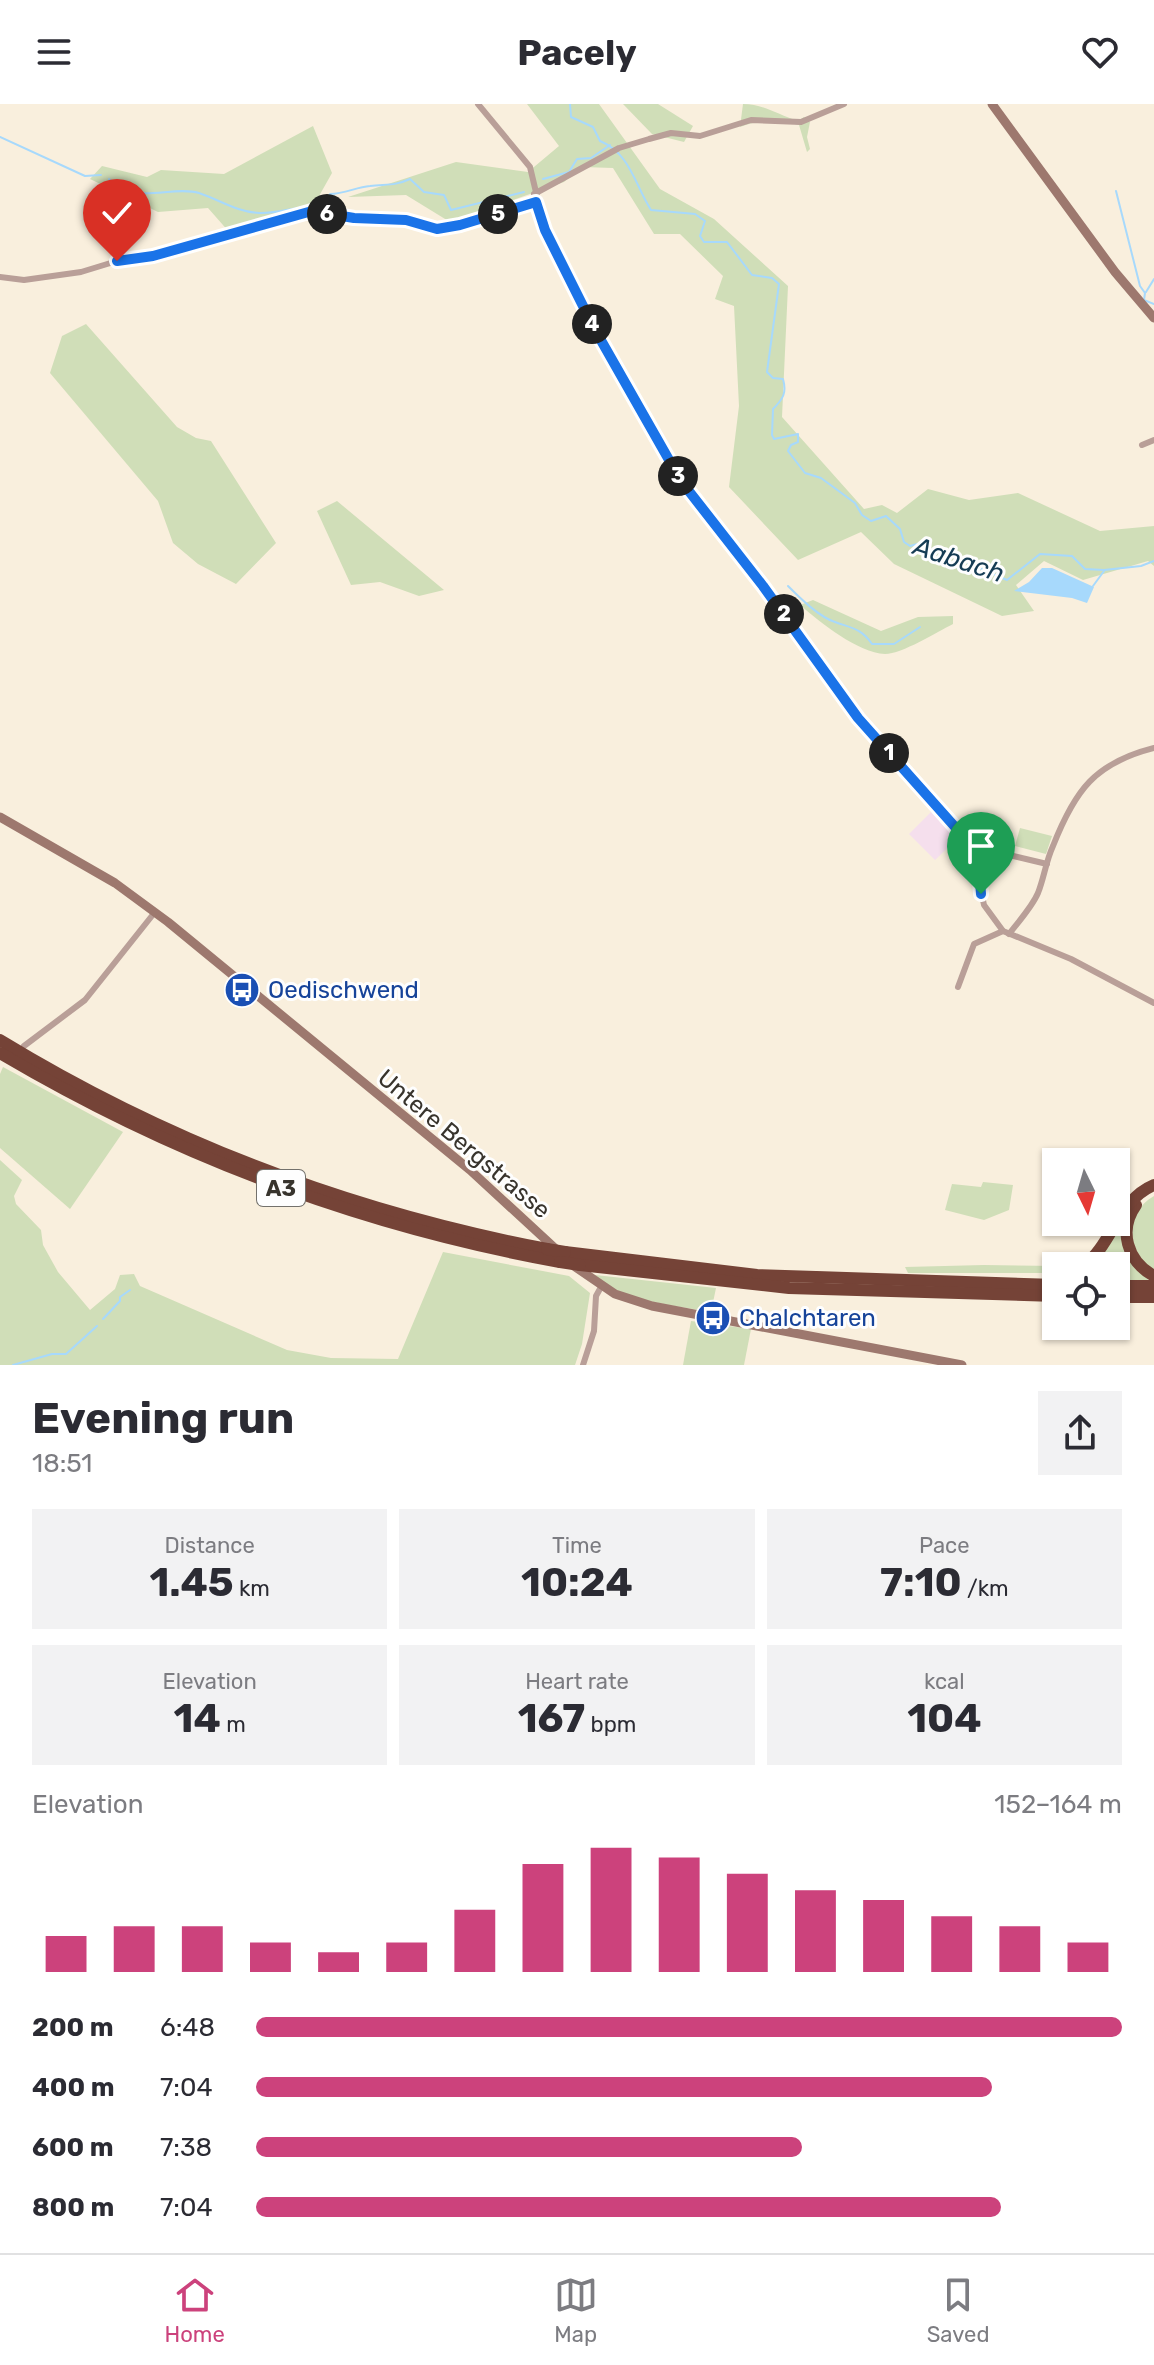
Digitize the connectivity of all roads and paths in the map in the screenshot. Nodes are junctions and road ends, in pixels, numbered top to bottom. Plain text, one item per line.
1 (478, 104) edge
2 (844, 104) edge
3 (992, 104) edge
4 (535, 198) junction
5 (0, 277) edge
6 (1154, 318) edge
7 (1154, 440) edge
8 (1142, 445) dead end
9 (1154, 748) edge
10 (0, 817) edge
11 (972, 846) junction
12 (1047, 864) junction
13 (155, 912) junction
14 (1006, 932) junction
15 (958, 987) dead end
16 (1154, 1003) edge
17 (0, 1040) edge
18 (24, 1046) dead end
19 (0, 1053) edge
20 (1154, 1185) edge
21 (1154, 1192) edge
22 (1098, 1252) edge
23 (562, 1257) junction
24 (1154, 1276) edge
25 (1042, 1280) edge
26 (1008, 1285) junction
27 (1042, 1285) edge
28 (1154, 1286) edge
29 (601, 1287) junction
30 (1130, 1291) edge
31 (1130, 1295) edge
32 (1042, 1296) edge
33 (1154, 1299) edge
34 (583, 1365) edge
35 (962, 1365) edge

1 - 4 street
2 - 4 street
3 - 6 main road
4 - 5 street
4 - 11 street
7 - 8 street
9 - 12 street
10 - 13 main road, Untere Bergstrasse
11 - 12 street
11 - 14 street
12 - 14 street
13 - 18 street
13 - 29 main road, Untere Bergstrasse
14 - 15 street
14 - 16 street
17 - 23 highway, A3, bridge
19 - 23 highway, A3
20 - 22 highway
21 - 24 highway
23 - 26 highway, A3
23 - 32 highway, A3, bridge
25 - 26 highway
26 - 27 highway, A3
28 - 30 highway
29 - 34 street
29 - 35 main road, Untere Bergstrasse
31 - 33 highway

